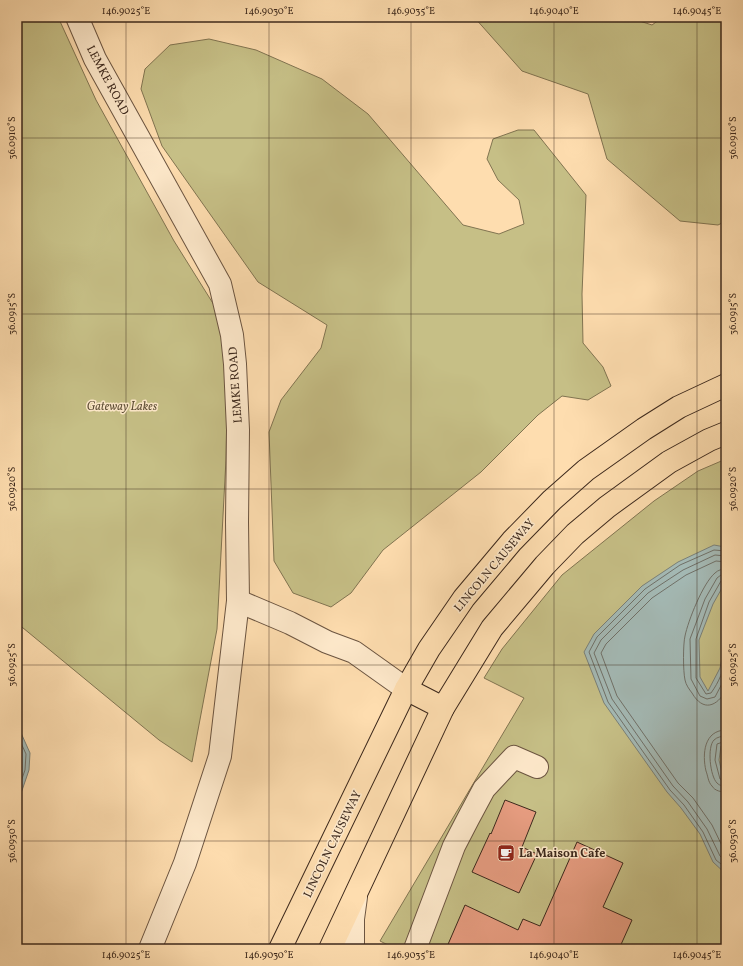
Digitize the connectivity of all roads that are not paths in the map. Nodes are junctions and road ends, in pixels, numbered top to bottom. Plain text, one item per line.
1 (77, 17) edge
2 (726, 385) edge
3 (726, 433) edge
4 (238, 601) junction
5 (406, 689) junction
6 (443, 708) junction
7 (536, 767) dead end
8 (357, 890) junction
9 (150, 949) edge
10 (280, 949) edge
11 (330, 949) edge
12 (352, 949) edge
13 (415, 949) edge

1 - 4 street, LEMKE ROAD
2 - 5 main road, LINCOLN CAUSEWAY
3 - 6 main road
4 - 5 street
4 - 9 street
5 - 6 main road
5 - 10 main road, LINCOLN CAUSEWAY
6 - 8 main road
7 - 13 street
8 - 11 main road
8 - 12 street

